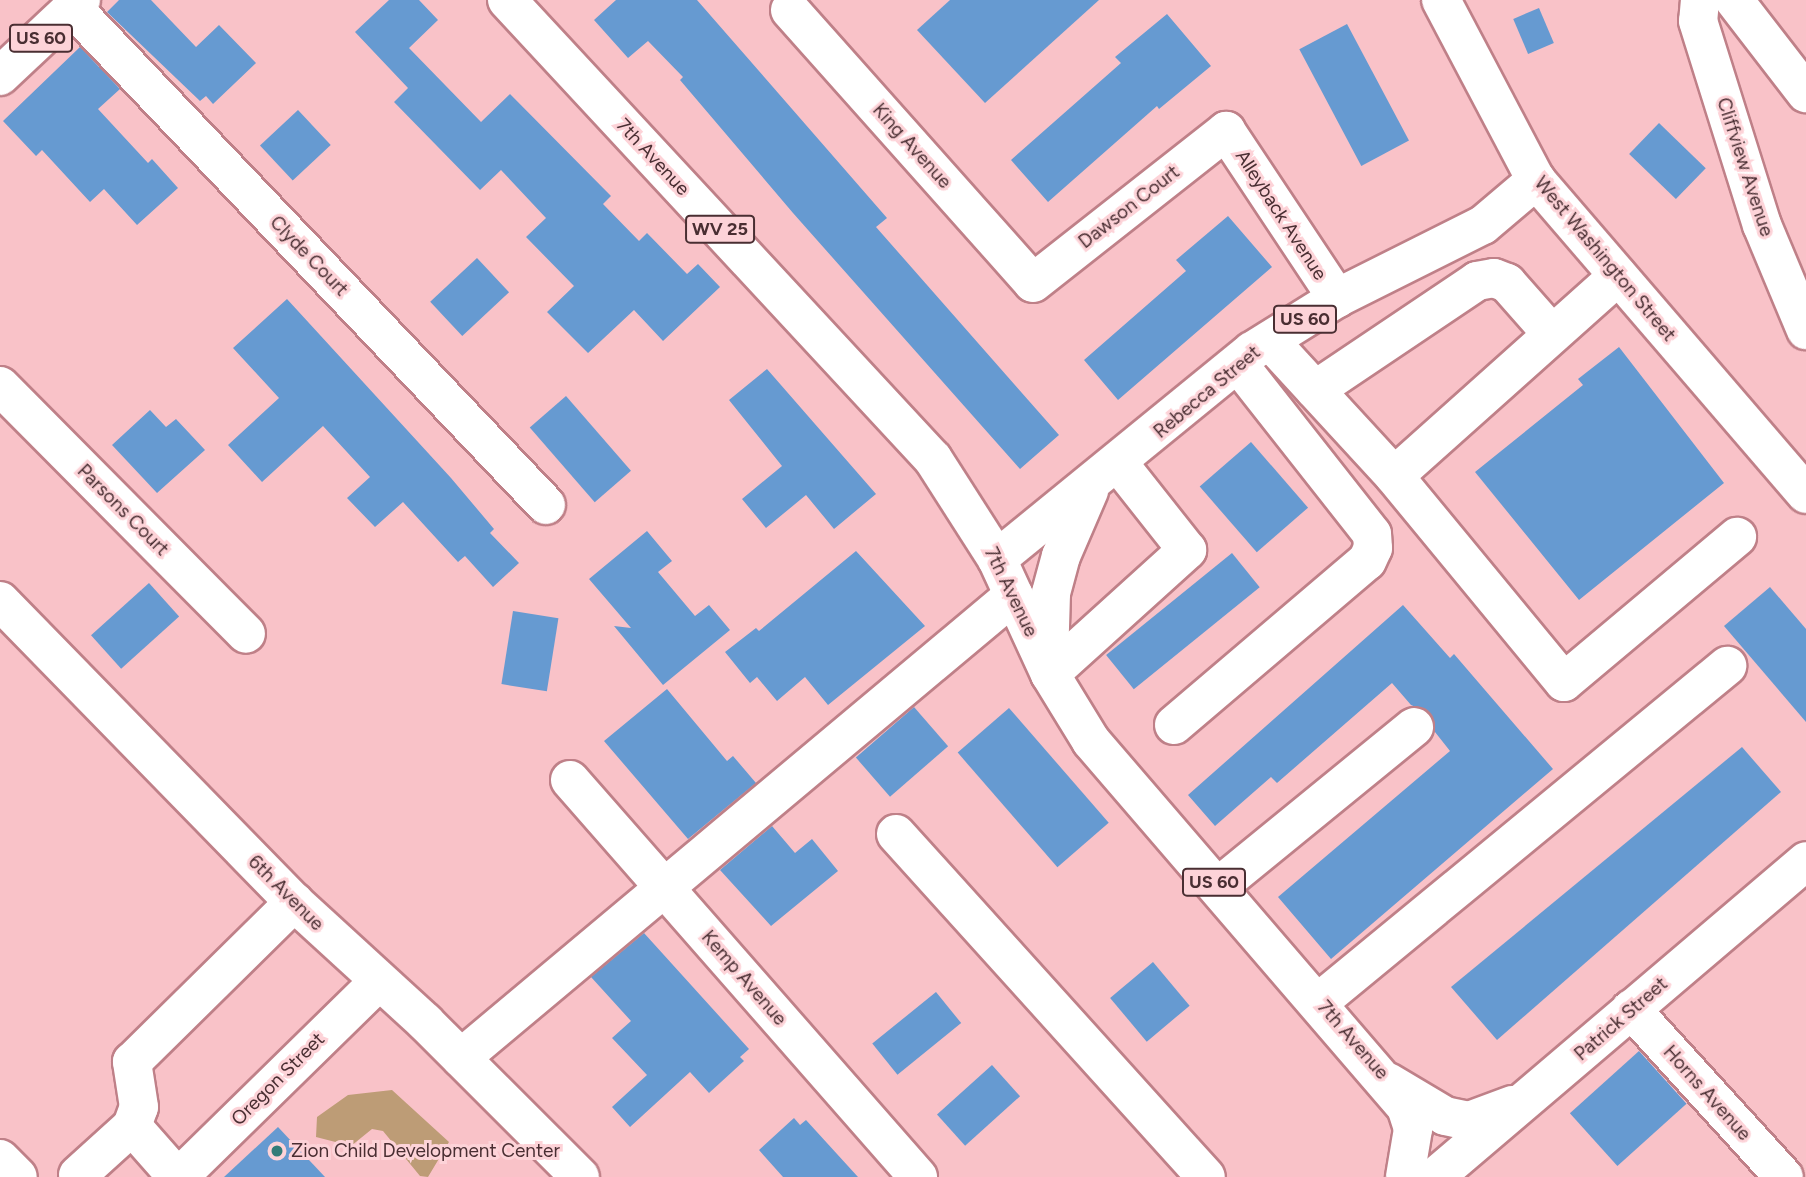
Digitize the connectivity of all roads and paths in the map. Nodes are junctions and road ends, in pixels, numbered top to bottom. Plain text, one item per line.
1 (1441, 0) edge
2 (1700, 0) edge
3 (1734, 0) edge
4 (77, 4) edge
5 (522, 5) edge
6 (790, 10) dead end
7 (0, 76) edge
8 (1806, 93) edge
9 (1226, 131) joint
10 (1536, 180) junction
11 (1618, 276) junction
12 (1033, 283) joint
13 (1337, 298) junction
14 (1806, 330) edge
15 (1552, 334) junction
16 (1270, 341) junction
17 (1238, 364) junction
18 (0, 386) edge
19 (1315, 390) junction
20 (1105, 475) junction
21 (1394, 476) junction
22 (1806, 494) edge
23 (546, 505) dead end
24 (1737, 537) dead end
25 (998, 559) junction
26 (1014, 595) junction
27 (0, 601) edge
28 (247, 634) dead end
29 (1727, 666) dead end
30 (1050, 674) junction
31 (1174, 725) dead end
32 (1413, 727) dead end
33 (570, 780) dead end
34 (896, 834) dead end
35 (1806, 861) edge
36 (1218, 887) junction
37 (666, 889) junction
38 (294, 902) junction
39 (378, 982) junction
40 (1320, 1002) junction
41 (1631, 1009) junction
42 (461, 1058) junction
43 (1388, 1082) junction
44 (1533, 1096) junction
45 (132, 1126) junction
46 (0, 1158) edge
47 (78, 1175) dead end
48 (18, 1177) edge
49 (178, 1177) edge
50 (580, 1177) edge
51 (918, 1177) edge
52 (1206, 1177) edge
53 (1405, 1177) edge
54 (1435, 1177) edge
55 (1784, 1177) edge

1 - 10 street, West Washington Street
2 - 14 street, Cliffview Avenue
3 - 8 street
4 - 7 street, US 60
4 - 23 street, Clyde Court
5 - 25 street, 7th Avenue / WV 25
6 - 12 street, King Avenue
9 - 12 street, Dawson Court
9 - 13 street, Alleyback Avenue
10 - 11 street, West Washington Street
10 - 13 street, Rebecca Street / US 60
11 - 15 street
11 - 22 street, West Washington Street
13 - 16 street, Rebecca Street / US 60
15 - 19 street
15 - 21 street
16 - 17 street, Rebecca Street / US 60
16 - 19 street
17 - 20 street, Rebecca Street / US 60
17 - 31 street
18 - 28 street, Parsons Court
19 - 21 street
20 - 25 street, Rebecca Street
20 - 30 street, US 60
20 - 30 street
21 - 24 street
25 - 26 street, 7th Avenue / WV 25
26 - 30 street, 7th Avenue / WV 25
26 - 37 street
27 - 38 street, 6th Avenue
29 - 40 street
30 - 36 street, 7th Avenue / US 60
32 - 36 street
33 - 37 street, Kemp Avenue
34 - 52 street
35 - 41 street, Patrick Street
36 - 40 street, 7th Avenue / US 60
37 - 42 street
37 - 51 street, Kemp Avenue
38 - 39 street, 6th Avenue
38 - 45 street
39 - 42 street, 6th Avenue
39 - 49 street, Oregon Street
40 - 43 street, 7th Avenue / US 60
41 - 44 street, Patrick Street
41 - 55 street, Horns Avenue
42 - 50 street, 6th Avenue
43 - 44 street, 7th Avenue
43 - 53 street, US 60
44 - 54 street, Patrick Street
45 - 47 street
45 - 49 street
46 - 48 street

